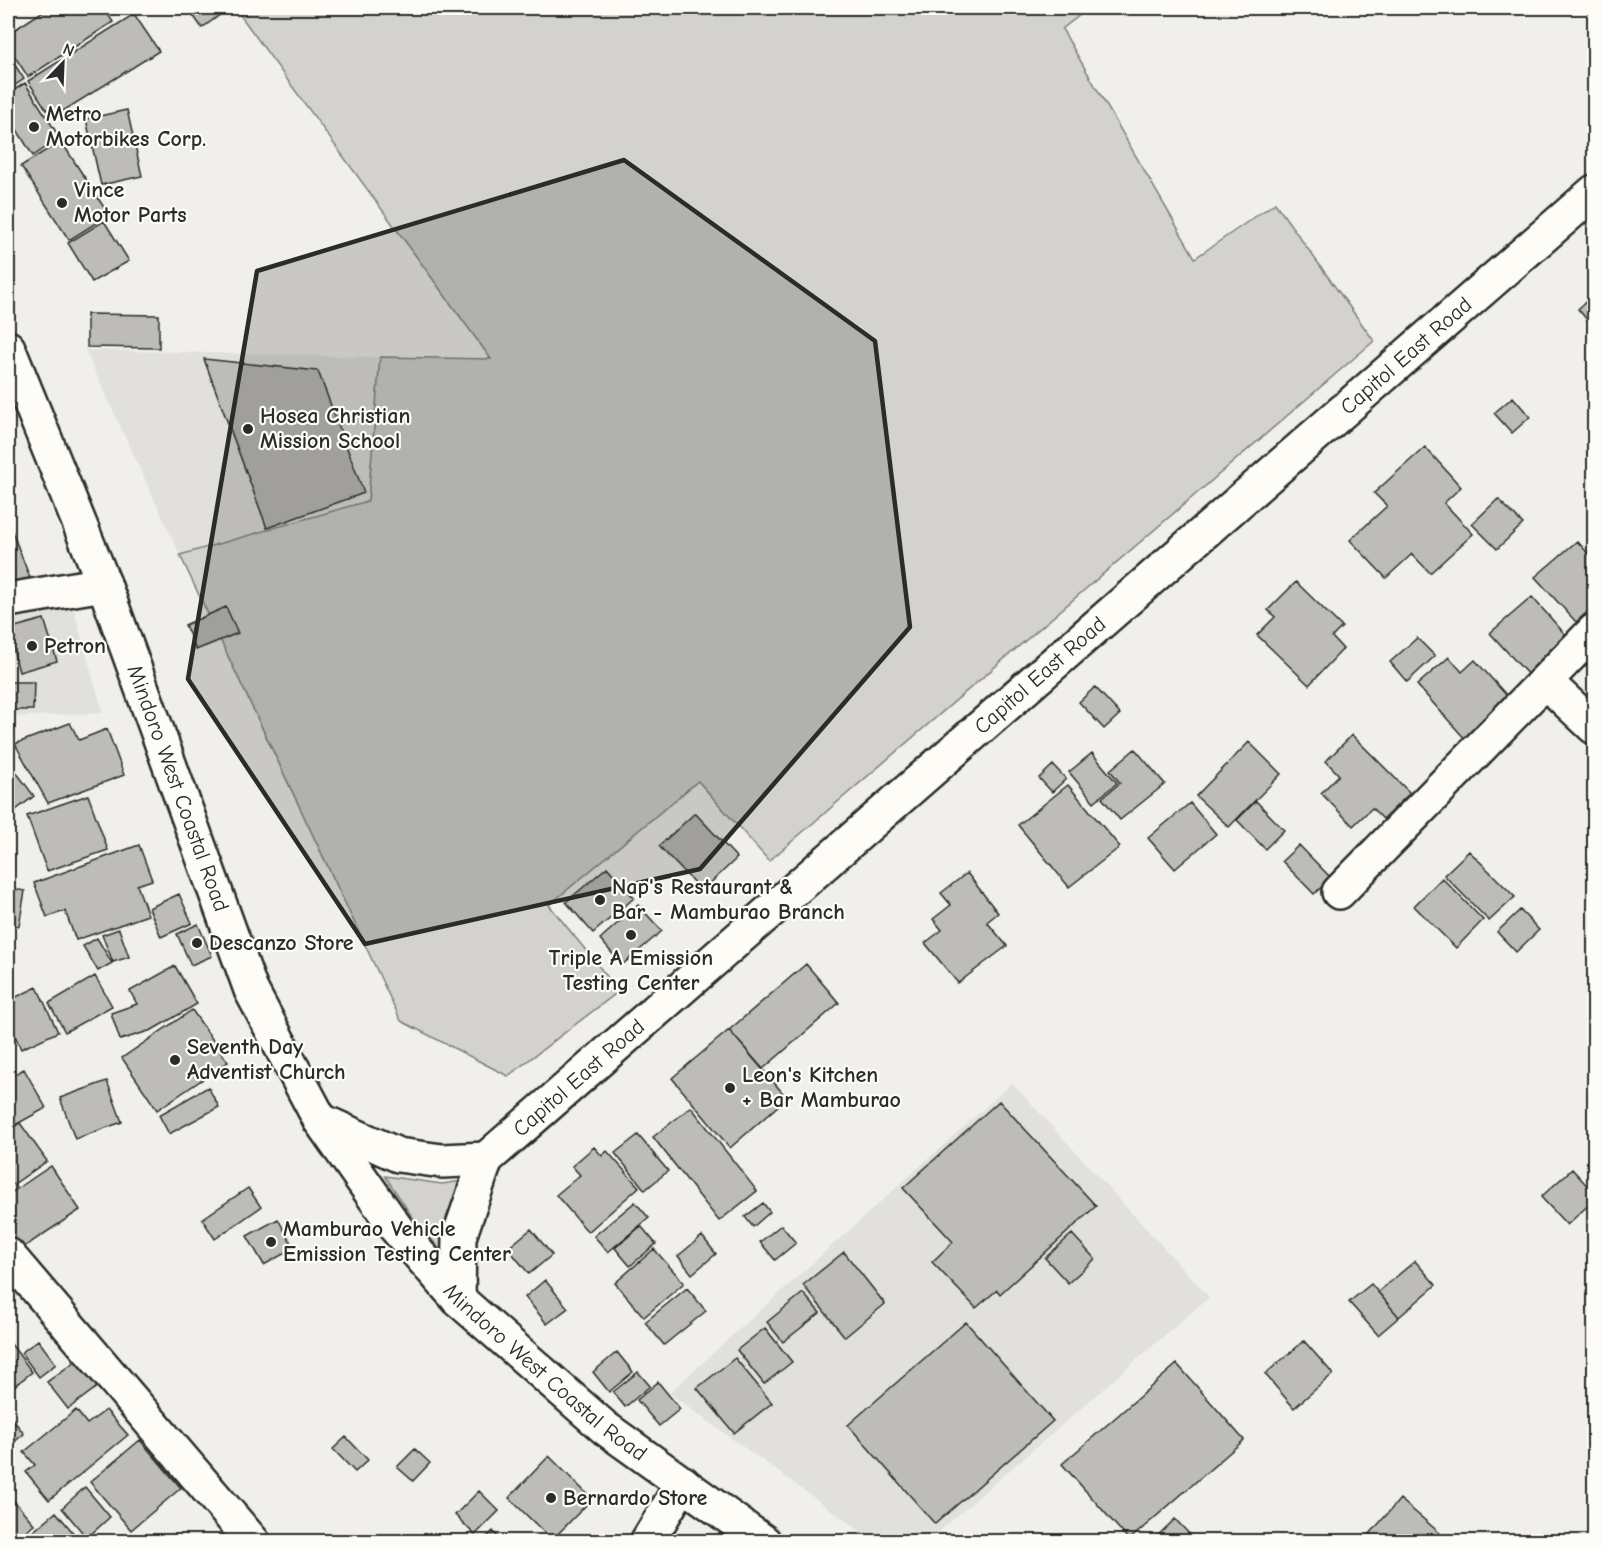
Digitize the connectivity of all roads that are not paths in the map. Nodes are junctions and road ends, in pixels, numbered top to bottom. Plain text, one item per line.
1 (1594, 192) edge
2 (8, 348) edge
3 (104, 584) junction
4 (8, 600) edge
5 (1594, 631) edge
6 (1546, 682) junction
7 (1594, 727) edge
8 (1339, 892) dead end
9 (320, 1120) junction
10 (486, 1159) junction
11 (8, 1255) edge
12 (458, 1299) junction
13 (683, 1483) junction
14 (254, 1542) edge
15 (647, 1542) edge
16 (764, 1542) edge

1 - 10 street, Capitol East Road
2 - 3 street, Mindoro West Coastal Road
3 - 4 street
3 - 9 street, Mindoro West Coastal Road
5 - 6 street
6 - 7 street
6 - 8 street
9 - 10 street
9 - 12 street, Mindoro West Coastal Road
10 - 12 street
11 - 14 street
12 - 13 street, Mindoro West Coastal Road
13 - 15 street
13 - 16 street, Mindoro West Coastal Road

